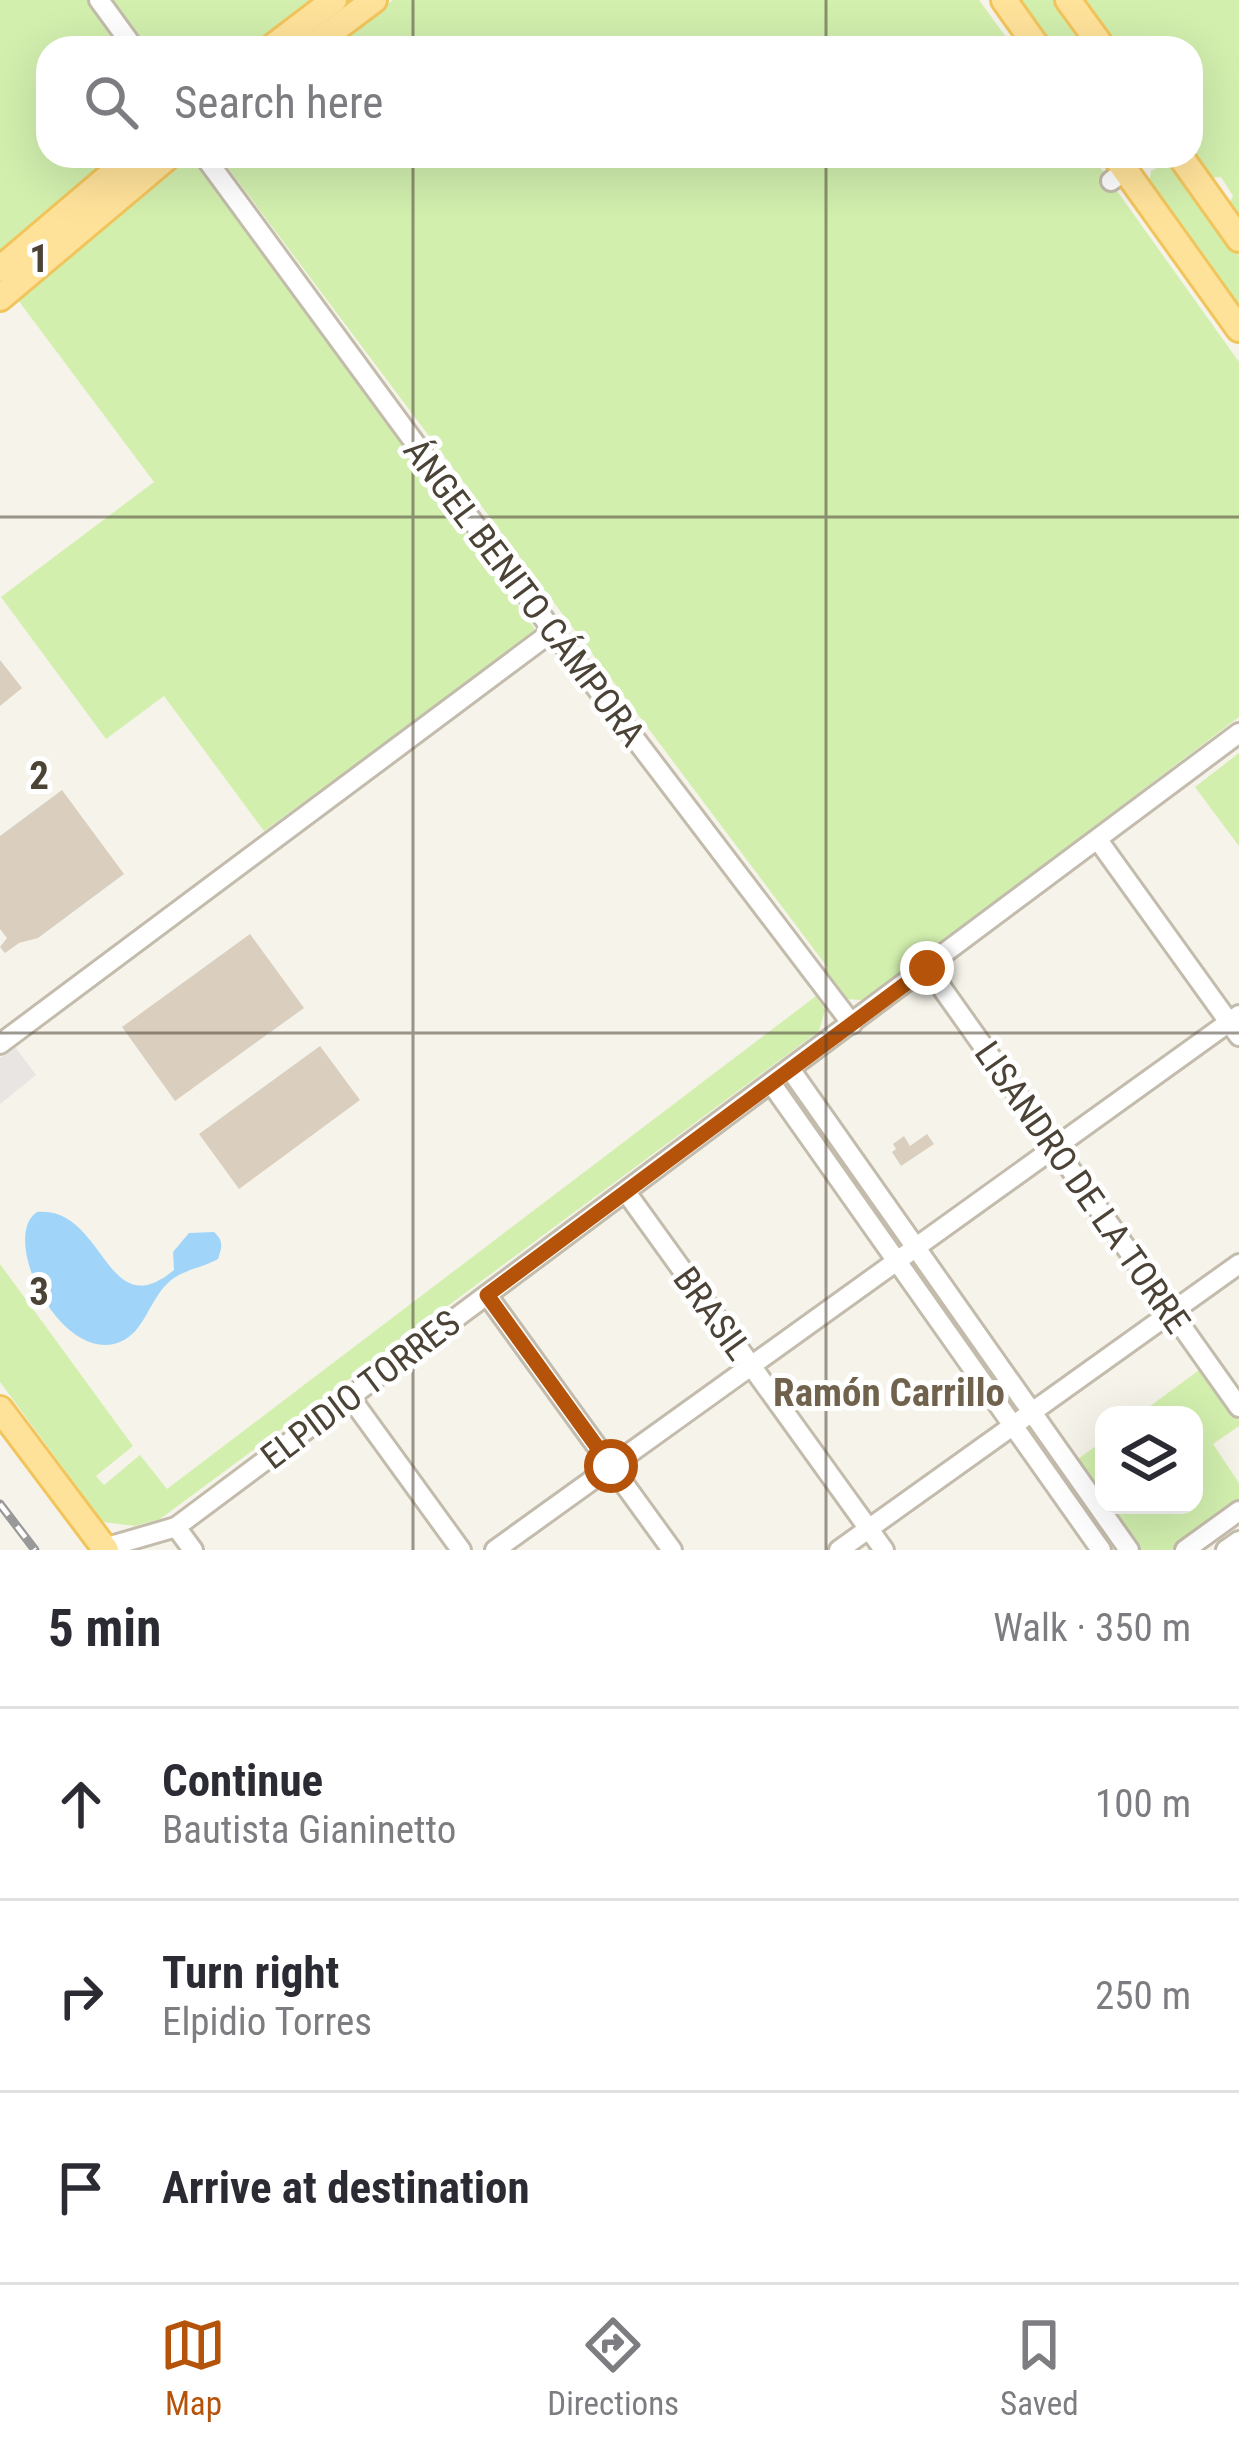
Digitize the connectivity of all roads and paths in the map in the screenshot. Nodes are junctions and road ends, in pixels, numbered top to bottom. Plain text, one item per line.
1 (99, 0) edge
2 (334, 0) edge
3 (374, 0) edge
4 (1004, 0) edge
5 (1068, 0) edge
6 (125, 36) edge
7 (287, 36) edge
8 (326, 36) edge
9 (1030, 36) edge
10 (1094, 36) edge
11 (119, 168) edge
12 (155, 168) edge
13 (213, 168) edge
14 (1122, 168) edge
15 (1189, 168) edge
16 (1239, 239) edge
17 (0, 268) edge
18 (0, 298) edge
19 (1239, 329) edge
20 (553, 631) junction
21 (1239, 733) edge
22 (1098, 840) junction
23 (927, 968) junction
24 (852, 1024) junction
25 (1236, 1024) edge
26 (0, 1044) edge
27 (790, 1070) junction
28 (771, 1083) junction
29 (1054, 1148) junction
30 (626, 1192) junction
31 (916, 1248) junction
32 (897, 1261) junction
33 (1239, 1264) edge
34 (487, 1295) junction
35 (1172, 1312) junction
36 (751, 1366) junction
37 (350, 1397) junction
38 (1239, 1407) edge
39 (0, 1409) edge
40 (1032, 1412) junction
41 (1013, 1426) junction
42 (611, 1466) junction
43 (1239, 1511) edge
44 (176, 1527) junction
45 (869, 1528) junction
46 (1239, 1541) edge
47 (105, 1549) edge
48 (193, 1550) edge
49 (461, 1550) edge
50 (495, 1550) edge
51 (672, 1550) edge
52 (838, 1550) edge
53 (884, 1550) edge
54 (1101, 1550) edge
55 (1129, 1550) edge
56 (1184, 1550) edge
57 (1226, 1550) edge

1 - 6 street
2 - 7 main road
3 - 8 main road
4 - 9 main road
5 - 10 main road
11 - 17 main road
12 - 18 main road
13 - 20 street, ÁNGEL BENITO CÁMPORA
14 - 19 main road
15 - 16 main road
20 - 24 street, ÁNGEL BENITO CÁMPORA
20 - 26 street
21 - 22 street, ELPIDIO TORRES
22 - 23 street, ELPIDIO TORRES
22 - 25 street
23 - 24 street, ELPIDIO TORRES
23 - 29 street, LISANDRO DE LA TORRE
24 - 27 street, ELPIDIO TORRES
25 - 29 street
27 - 28 street, ELPIDIO TORRES
27 - 31 street
28 - 30 street, ELPIDIO TORRES
28 - 32 street
29 - 31 street
29 - 35 street, LISANDRO DE LA TORRE
30 - 34 street, ELPIDIO TORRES
30 - 36 street, BRASIL
31 - 32 street
31 - 40 street
32 - 36 street
32 - 41 street
33 - 35 street
34 - 37 street, ELPIDIO TORRES
34 - 42 street
35 - 38 street, LISANDRO DE LA TORRE
35 - 40 street
36 - 42 street
36 - 45 street, BRASIL
37 - 44 street, ELPIDIO TORRES
37 - 49 street
39 - 47 main road
40 - 41 street
40 - 55 street
41 - 45 street
41 - 54 street
42 - 50 street
42 - 51 street
43 - 56 street
44 - 47 street, ELPIDIO TORRES
44 - 48 street
45 - 52 street
45 - 53 street, BRASIL
46 - 57 street

